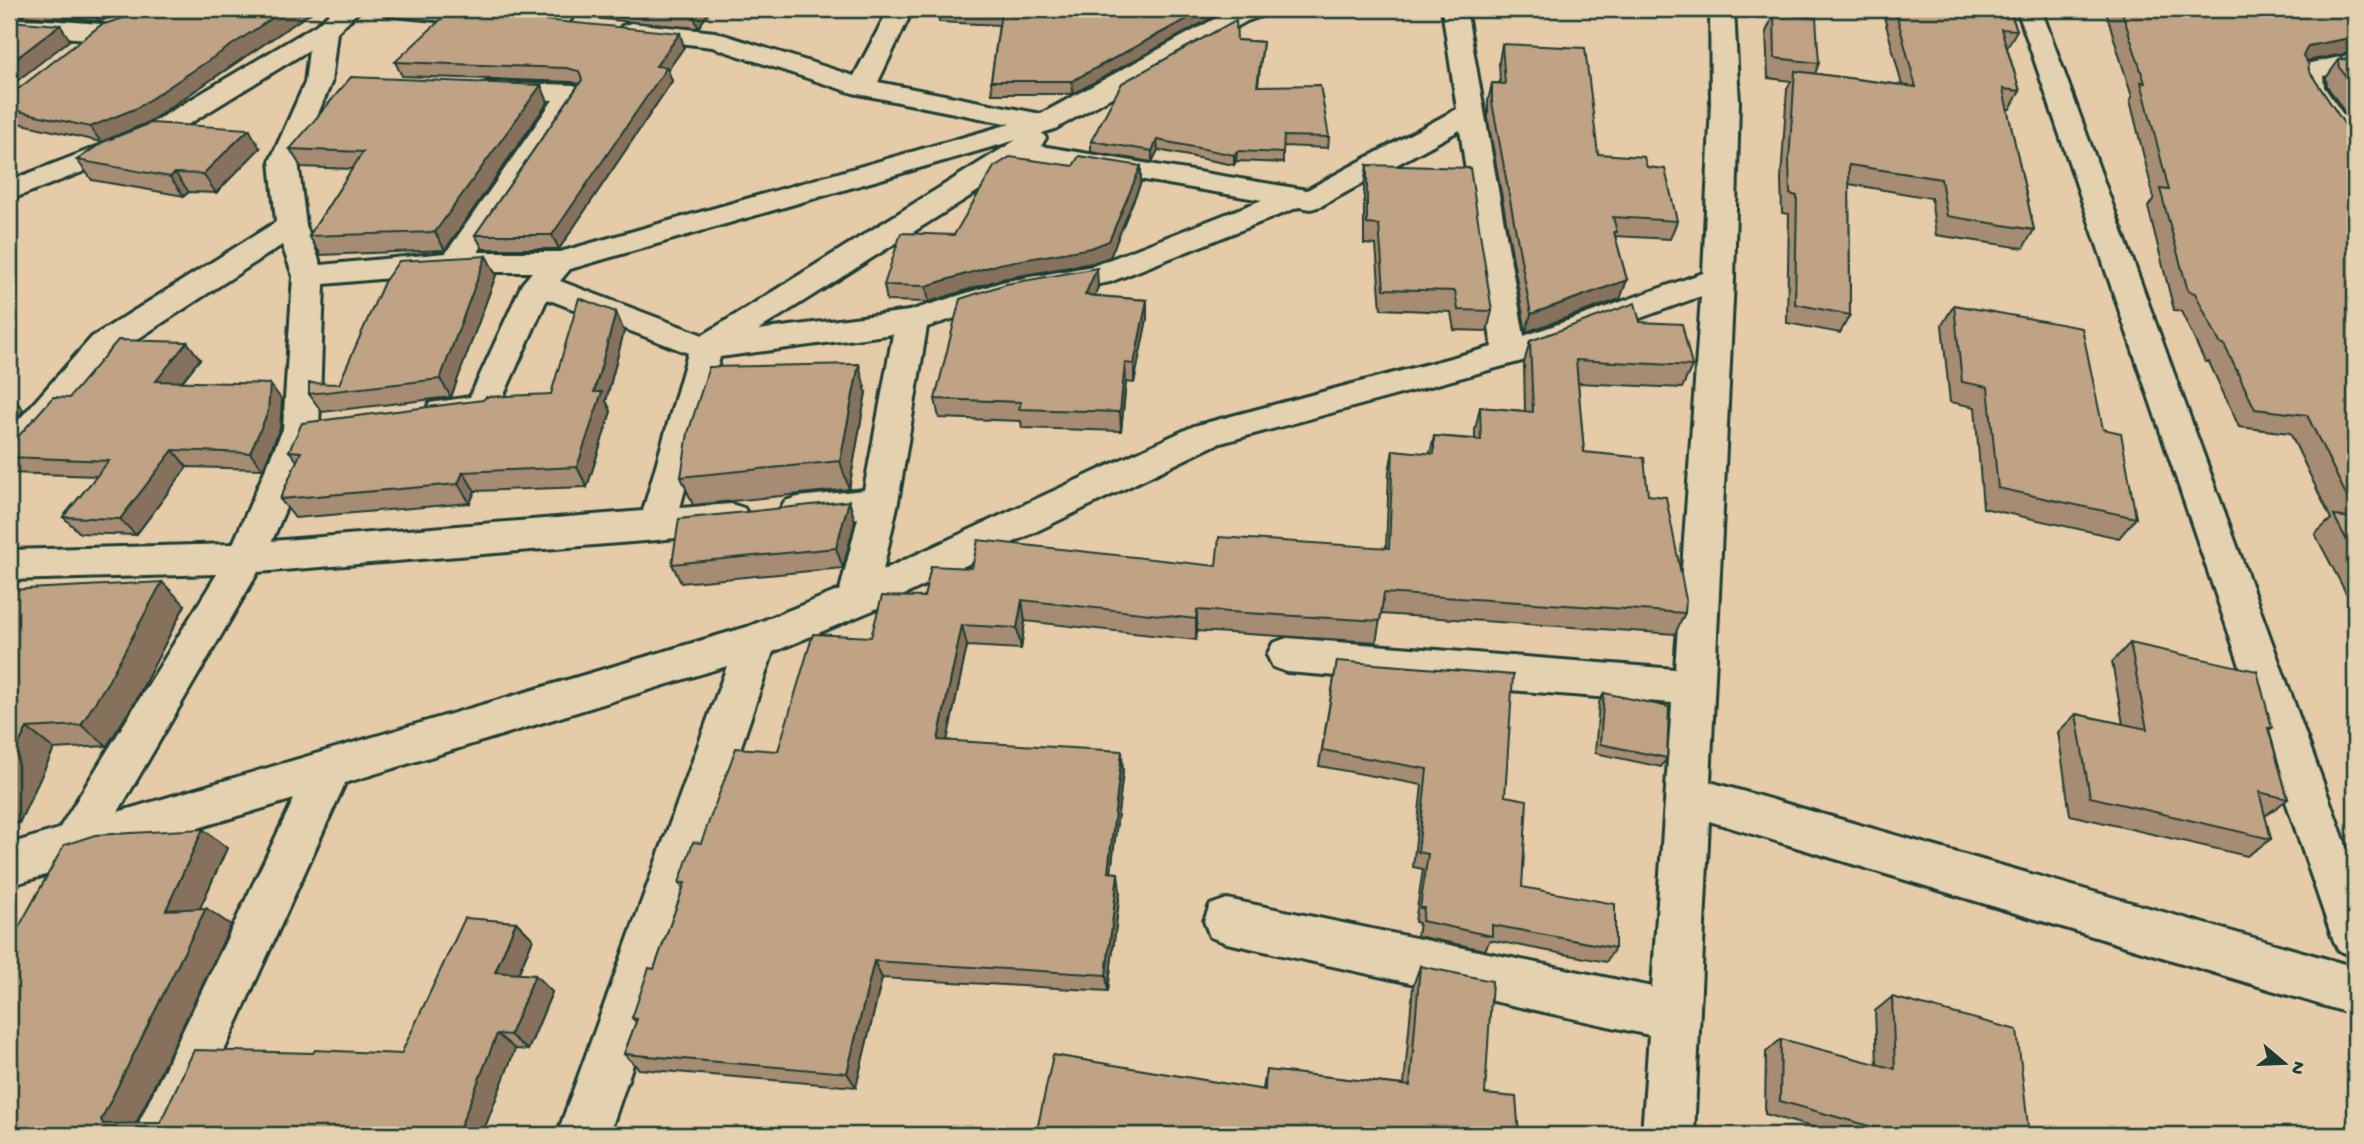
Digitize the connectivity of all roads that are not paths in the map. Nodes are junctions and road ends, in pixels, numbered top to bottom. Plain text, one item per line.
1 (393, 9) edge
2 (901, 9) edge
3 (1258, 9) edge
4 (1454, 9) edge
5 (1722, 9) edge
6 (2029, 9) edge
7 (337, 19) edge
8 (566, 19) edge
9 (9, 25) edge
10 (607, 29) edge
11 (70, 56) edge
12 (2355, 62) edge
13 (862, 87) junction
14 (465, 89) edge
15 (1470, 113) junction
16 (1045, 123) junction
17 (1022, 151) junction
18 (2355, 153) edge
19 (9, 191) edge
20 (1295, 198) junction
21 (292, 226) junction
22 (456, 262) junction
23 (549, 273) junction
24 (309, 276) junction
25 (1718, 279) junction
26 (912, 321) junction
27 (706, 348) junction
28 (1510, 353) junction
29 (417, 415) edge
30 (9, 454) edge
31 (880, 502) junction
32 (657, 526) junction
33 (246, 558) junction
34 (9, 565) edge
35 (857, 600) junction
36 (756, 641) junction
37 (1287, 655) dead end
38 (1694, 688) junction
39 (330, 769) junction
40 (1688, 795) junction
41 (75, 844) junction
42 (9, 865) edge
43 (48, 893) edge
44 (1227, 921) dead end
45 (2355, 934) edge
46 (2355, 991) edge
47 (1675, 1016) junction
48 (159, 1135) edge
49 (583, 1135) edge
50 (1668, 1135) edge

1 - 8 street
2 - 13 street
3 - 16 street
4 - 15 street
5 - 25 street
6 - 45 street
7 - 19 street
7 - 21 street
9 - 11 street
10 - 13 street
12 - 18 street
13 - 16 street
14 - 22 street
15 - 20 street
15 - 28 street
16 - 17 street
16 - 23 street
17 - 20 street
17 - 27 street
20 - 26 street
21 - 24 street
21 - 30 street
22 - 23 street
22 - 24 street
23 - 27 street
23 - 29 street
24 - 33 street
25 - 28 street
25 - 38 street
26 - 27 street
26 - 31 street
27 - 32 street
28 - 35 street
31 - 32 street
31 - 35 street
32 - 33 street
33 - 34 street
33 - 41 street
35 - 36 street
36 - 39 street
36 - 49 street
37 - 38 street
38 - 40 street
39 - 41 street
39 - 48 street
40 - 46 street
40 - 47 street
41 - 42 street
41 - 43 street
44 - 47 street
47 - 50 street

